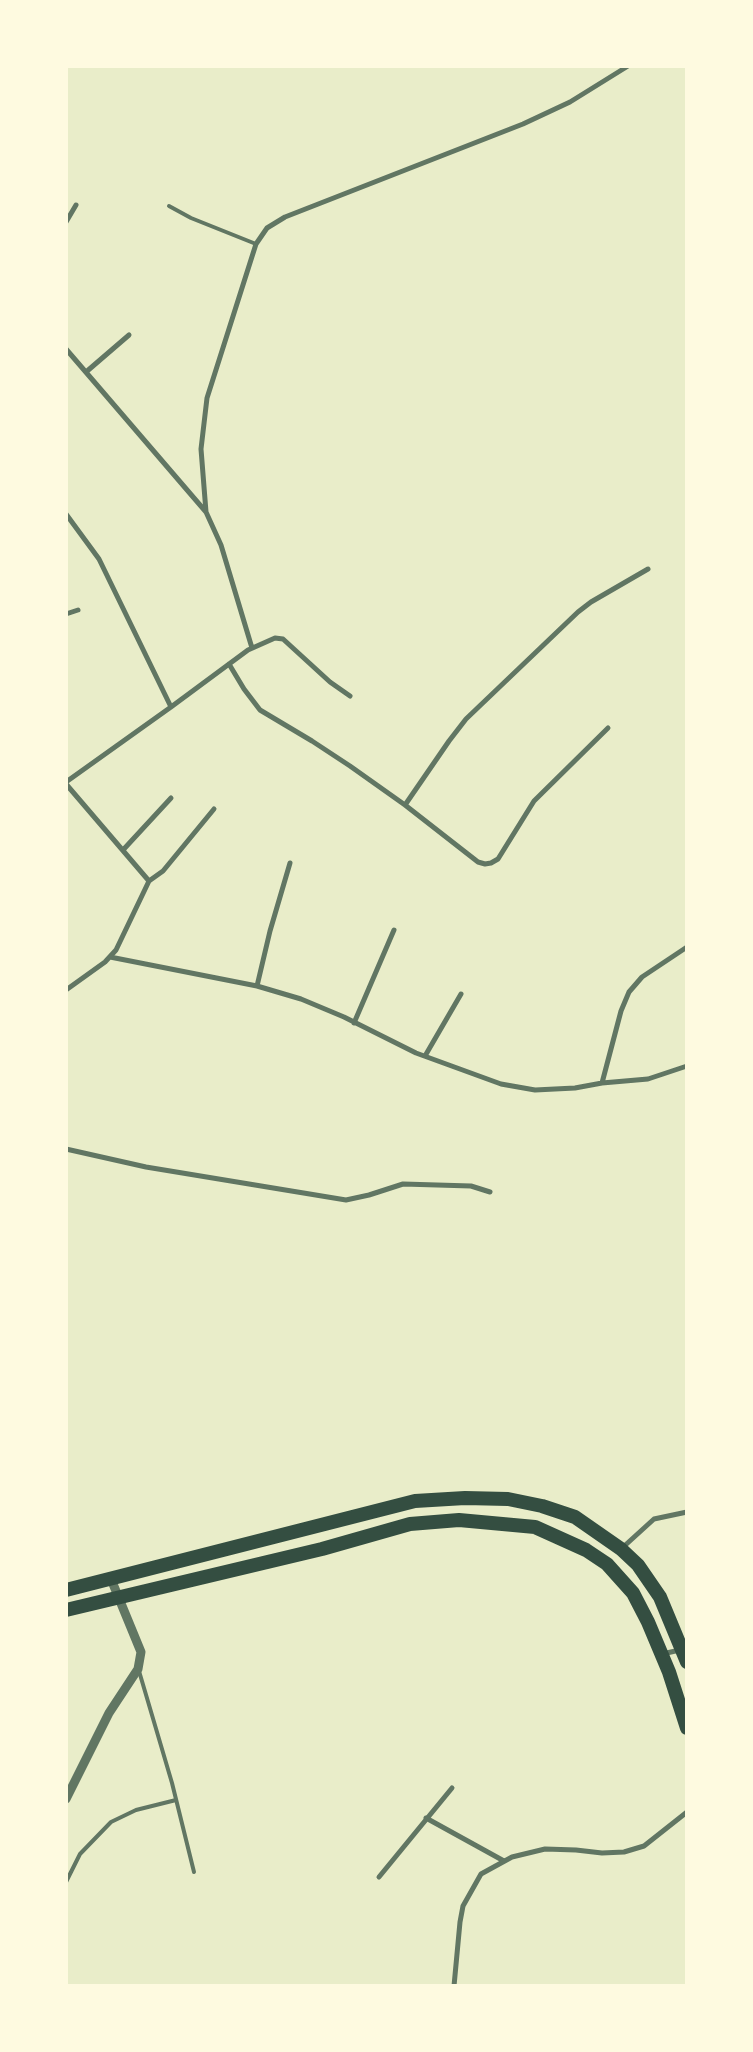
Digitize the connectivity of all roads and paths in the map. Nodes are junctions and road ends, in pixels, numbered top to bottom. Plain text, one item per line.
1 (628, 66) edge
2 (76, 205) dead end
3 (170, 206) dead end
4 (66, 222) edge
5 (256, 244) junction
6 (129, 335) dead end
7 (66, 349) edge
8 (86, 372) junction
9 (206, 512) junction
10 (66, 514) edge
11 (648, 569) dead end
12 (78, 610) dead end
13 (66, 614) edge
14 (252, 648) junction
15 (229, 664) junction
16 (350, 696) dead end
17 (171, 707) junction
18 (608, 728) dead end
19 (66, 783) edge
20 (171, 798) dead end
21 (405, 805) junction
22 (214, 809) dead end
23 (124, 850) junction
24 (290, 863) dead end
25 (149, 881) junction
26 (394, 930) dead end
27 (687, 947) edge
28 (110, 956) junction
29 (257, 986) junction
30 (66, 990) edge
31 (460, 994) dead end
32 (354, 1022) junction
33 (425, 1056) junction
34 (687, 1066) edge
35 (602, 1083) junction
36 (66, 1149) edge
37 (490, 1192) dead end
38 (687, 1512) edge
39 (620, 1549) junction
40 (111, 1579) junction
41 (66, 1590) edge
42 (118, 1597) junction
43 (66, 1610) edge
44 (685, 1653) edge
45 (662, 1654) junction
46 (138, 1669) junction
47 (687, 1728) edge
48 (452, 1788) dead end
49 (66, 1799) edge
50 (176, 1800) junction
51 (687, 1812) edge
52 (426, 1818) junction
53 (504, 1861) junction
54 (194, 1872) dead end
55 (379, 1877) dead end
56 (66, 1882) edge
57 (454, 1986) edge

1 - 5 street
2 - 4 street
3 - 5 lane
5 - 9 street
6 - 8 street
7 - 8 street
8 - 9 street
9 - 14 street
10 - 17 street
11 - 21 street
12 - 13 street
14 - 15 street
14 - 16 street
15 - 17 street
15 - 21 street
17 - 19 street
18 - 21 street
19 - 23 street
20 - 23 street
22 - 25 street
23 - 25 street
24 - 29 street
25 - 28 street
26 - 32 street
27 - 35 street
28 - 29 street
28 - 30 street
29 - 32 street
31 - 33 street
32 - 33 street
33 - 35 street
34 - 35 street
36 - 37 street
38 - 39 street
39 - 40 highway
39 - 44 highway
40 - 41 highway
40 - 42 street
42 - 43 highway
42 - 45 highway
42 - 46 street
44 - 45 street
45 - 47 highway
46 - 49 street
46 - 50 lane
48 - 52 street
50 - 54 lane
50 - 56 lane
51 - 53 street
52 - 53 street
52 - 55 street
53 - 57 street

